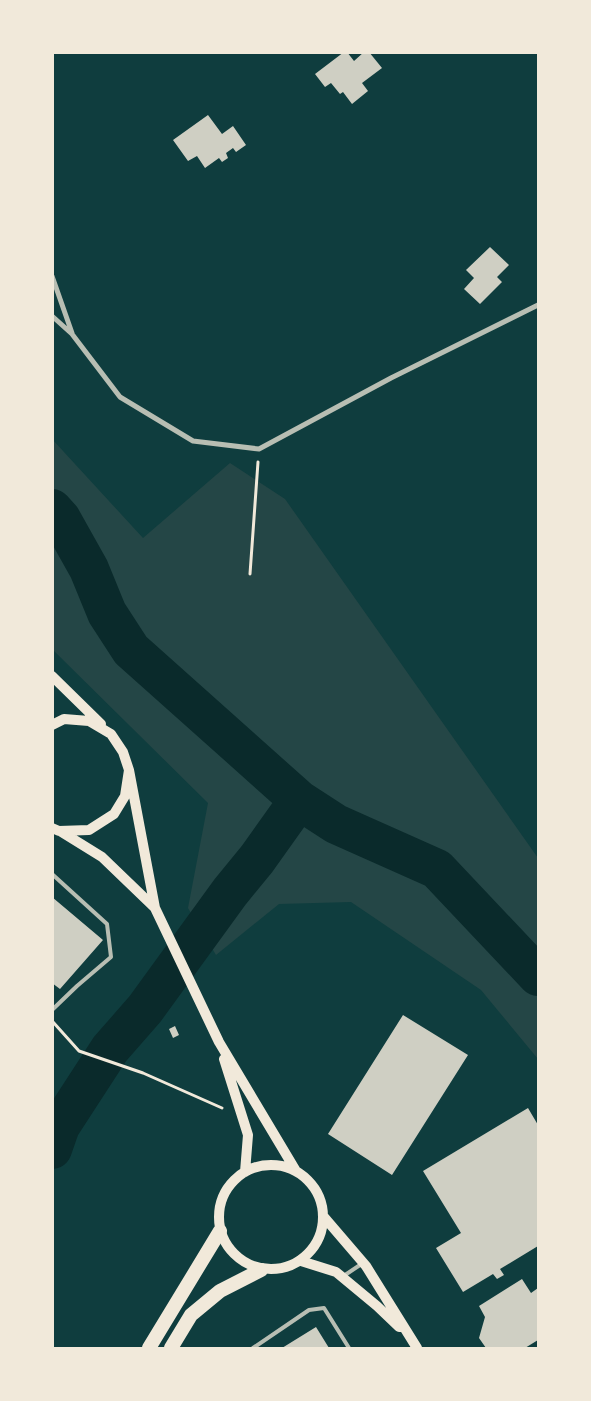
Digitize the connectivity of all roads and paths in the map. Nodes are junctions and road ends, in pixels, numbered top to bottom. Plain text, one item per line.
1 (52, 276) edge
2 (538, 305) edge
3 (52, 316) edge
4 (72, 334) junction
5 (260, 449) junction
6 (250, 574) dead end
7 (52, 676) edge
8 (52, 725) edge
9 (111, 734) junction
10 (128, 770) junction
11 (55, 830) edge
12 (52, 874) edge
13 (155, 908) junction
14 (52, 1010) edge
15 (52, 1021) edge
16 (219, 1042) junction
17 (242, 1116) junction
18 (296, 1171) junction
19 (245, 1172) junction
20 (324, 1217) junction
21 (220, 1231) junction
22 (301, 1261) junction
23 (363, 1263) junction
24 (261, 1270) junction
25 (342, 1277) junction
26 (411, 1339) junction
27 (149, 1348) edge
28 (171, 1348) edge
29 (253, 1348) edge
30 (350, 1348) edge
31 (417, 1348) edge

1 - 4 street
2 - 5 street
3 - 4 street
4 - 5 street
5 - 6 path
7 - 9 main road
8 - 9 main road
9 - 10 main road
10 - 11 main road
10 - 13 main road
11 - 13 main road
12 - 14 lane
13 - 16 main road
15 - 17 path
16 - 17 main road
16 - 18 main road
17 - 19 main road
18 - 19 main road
18 - 20 main road
19 - 21 main road
20 - 22 main road
20 - 23 main road
21 - 24 main road
21 - 27 highway
22 - 24 main road
22 - 25 main road
23 - 25 lane
23 - 26 main road
24 - 28 highway
25 - 26 main road
26 - 31 main road
29 - 30 lane

